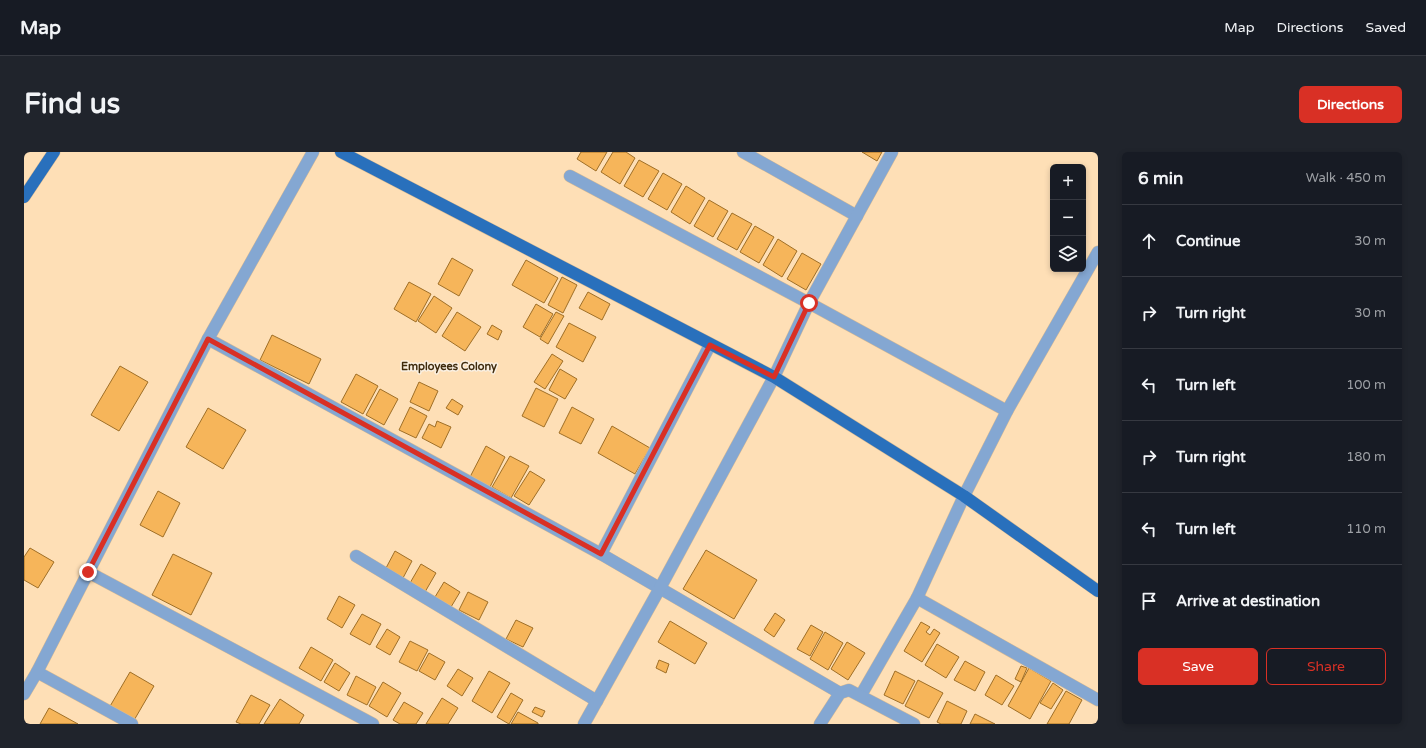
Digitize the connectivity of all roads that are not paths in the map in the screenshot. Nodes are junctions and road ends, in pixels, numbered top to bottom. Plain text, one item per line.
1 (54, 152) edge
2 (313, 152) edge
3 (341, 152) edge
4 (743, 152) edge
5 (892, 152) edge
6 (570, 176) dead end
7 (24, 197) edge
8 (857, 216) junction
9 (1098, 252) edge
10 (809, 303) junction
11 (208, 339) junction
12 (710, 345) junction
13 (774, 377) junction
14 (1007, 411) junction
15 (964, 496) junction
16 (601, 554) junction
17 (356, 556) dead end
18 (88, 572) junction
19 (660, 588) junction
20 (1098, 591) edge
21 (917, 598) junction
22 (37, 672) junction
23 (840, 693) junction
24 (24, 694) edge
25 (861, 695) junction
26 (1098, 700) edge
27 (597, 701) junction
28 (910, 723) edge
29 (132, 724) edge
30 (373, 724) edge
31 (584, 724) edge
32 (820, 724) edge

1 - 7 main road
2 - 11 street
3 - 12 main road
4 - 8 street
5 - 8 street
6 - 10 street
8 - 10 street
9 - 14 street
10 - 13 street
10 - 14 street
11 - 16 street
11 - 18 street
12 - 13 main road
12 - 16 street
13 - 15 main road
13 - 19 street
14 - 15 street
15 - 20 main road
15 - 21 street
16 - 19 street
17 - 27 street
18 - 22 street
18 - 30 street
19 - 23 street
19 - 27 street
21 - 25 street
21 - 26 street
22 - 24 street
22 - 29 street
23 - 25 street
23 - 32 street
25 - 28 street
27 - 31 street

